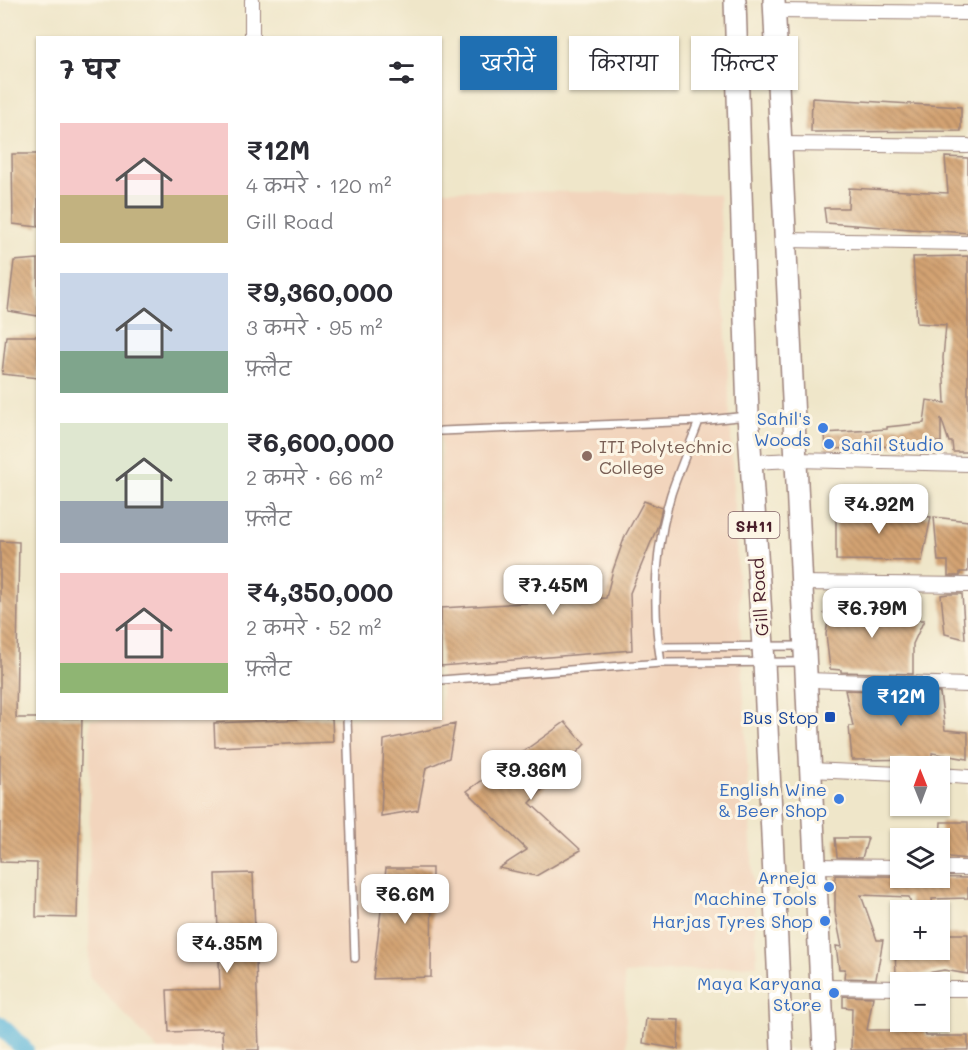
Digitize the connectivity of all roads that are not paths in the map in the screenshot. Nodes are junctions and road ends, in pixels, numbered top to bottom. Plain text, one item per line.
1 (252, 0) edge
2 (735, 0) edge
3 (775, 5) edge
4 (968, 13) edge
5 (252, 36) edge
6 (781, 144) junction
7 (968, 146) edge
8 (786, 240) junction
9 (968, 243) edge
10 (748, 416) junction
11 (699, 421) junction
12 (442, 431) edge
13 (796, 460) junction
14 (750, 462) junction
15 (968, 464) edge
16 (801, 583) junction
17 (968, 585) edge
18 (659, 647) junction
19 (763, 654) junction
20 (661, 663) junction
21 (805, 663) junction
22 (442, 680) edge
23 (968, 685) edge
24 (347, 720) edge
25 (810, 770) junction
26 (890, 774) edge
27 (950, 776) edge
28 (968, 777) edge
29 (815, 866) junction
30 (890, 867) edge
31 (950, 868) edge
32 (968, 868) edge
33 (355, 958) dead end
34 (821, 987) junction
35 (890, 988) edge
36 (950, 989) edge
37 (968, 989) edge
38 (782, 1050) edge
39 (824, 1050) edge

1 - 5 street
2 - 10 main road, Gill Road / SH11
3 - 4 street
3 - 6 main road, SH11
6 - 7 street
6 - 8 main road, SH11
8 - 9 street
8 - 13 main road, SH11
10 - 11 lane
10 - 14 main road, Gill Road / SH11
11 - 12 lane
11 - 18 lane
13 - 14 street
13 - 15 street
13 - 16 main road, SH11
14 - 19 main road, Gill Road / SH11
16 - 17 street
16 - 21 main road, SH11
18 - 19 lane
18 - 20 lane
19 - 20 lane
19 - 21 lane
19 - 21 lane
19 - 38 main road, Gill Road / SH11
20 - 22 lane
21 - 23 street
21 - 25 main road, SH11
24 - 33 lane
25 - 26 street
25 - 29 main road, SH11
27 - 28 street
29 - 30 street
29 - 34 main road, SH11
31 - 32 street
34 - 35 street
34 - 39 main road, SH11
36 - 37 street

